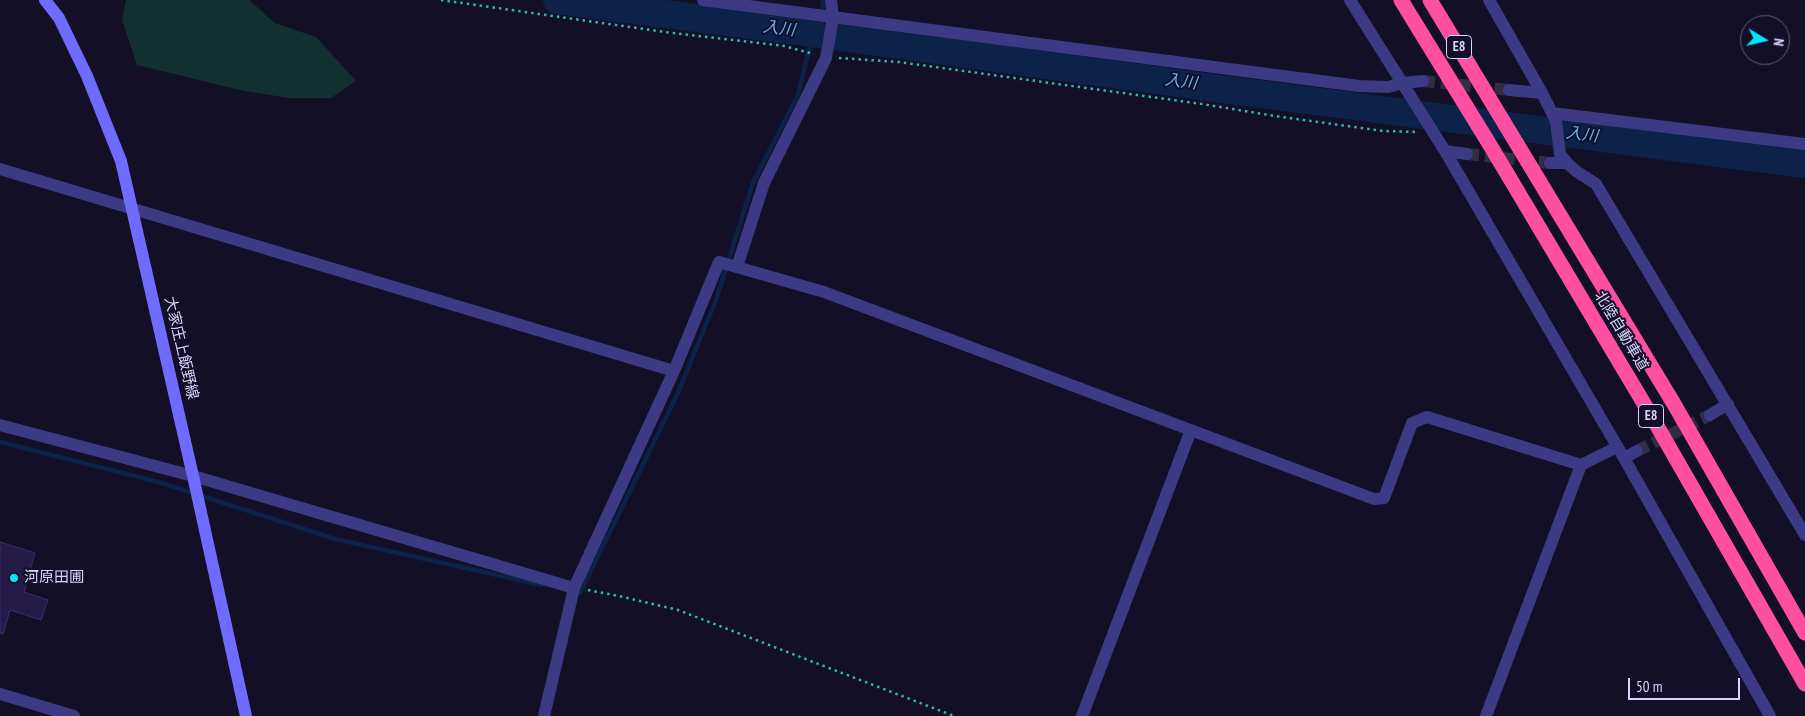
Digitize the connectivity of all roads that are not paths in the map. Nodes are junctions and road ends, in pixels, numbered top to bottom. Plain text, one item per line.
1 (45, 0) edge
2 (703, 0) edge
3 (831, 0) edge
4 (1350, 0) edge
5 (1401, 0) edge
6 (1430, 0) edge
7 (1489, 0) edge
8 (832, 18) junction
9 (1424, 81) tunnel mouth
10 (1402, 83) junction
11 (1509, 90) tunnel mouth
12 (1542, 93) junction
13 (1552, 113) junction
14 (1805, 144) edge
15 (1445, 151) junction
16 (1467, 154) tunnel mouth
17 (1550, 163) tunnel mouth
18 (1567, 163) junction
19 (0, 169) edge
20 (132, 208) junction
21 (737, 267) junction
22 (674, 371) junction
23 (1728, 404) junction
24 (1710, 415) tunnel mouth
25 (0, 425) edge
26 (1191, 430) junction
27 (1637, 451) tunnel mouth
28 (1620, 452) junction
29 (1581, 465) junction
30 (193, 476) junction
31 (1801, 520) edge
32 (1805, 534) edge
33 (574, 588) junction
34 (1805, 633) edge
35 (1805, 684) edge
36 (0, 694) edge
37 (74, 716) edge
38 (246, 716) edge
39 (544, 716) edge
40 (1082, 716) edge
41 (1486, 716) edge
42 (1770, 716) edge

1 - 20 main road, 大家庄上飯野線
2 - 8 street
3 - 8 street
4 - 10 street
5 - 35 highway, 北陸自動車道 / E8
6 - 34 highway, 北陸自動車道 / E8
7 - 12 street
8 - 10 street
8 - 21 street
9 - 10 street
10 - 15 street
11 - 12 street
12 - 13 street
13 - 14 street
13 - 18 street
15 - 16 street
15 - 28 street
17 - 18 street
18 - 23 street
19 - 20 street
20 - 22 street
20 - 30 main road, 大家庄上飯野線
21 - 22 street
21 - 26 street
22 - 33 street
23 - 24 street
23 - 31 street
25 - 30 street
26 - 29 street
26 - 40 street
27 - 28 street
28 - 29 street
28 - 42 street
29 - 41 street
30 - 33 street
30 - 38 main road, 大家庄上飯野線
31 - 32 street
33 - 39 street
36 - 37 street

